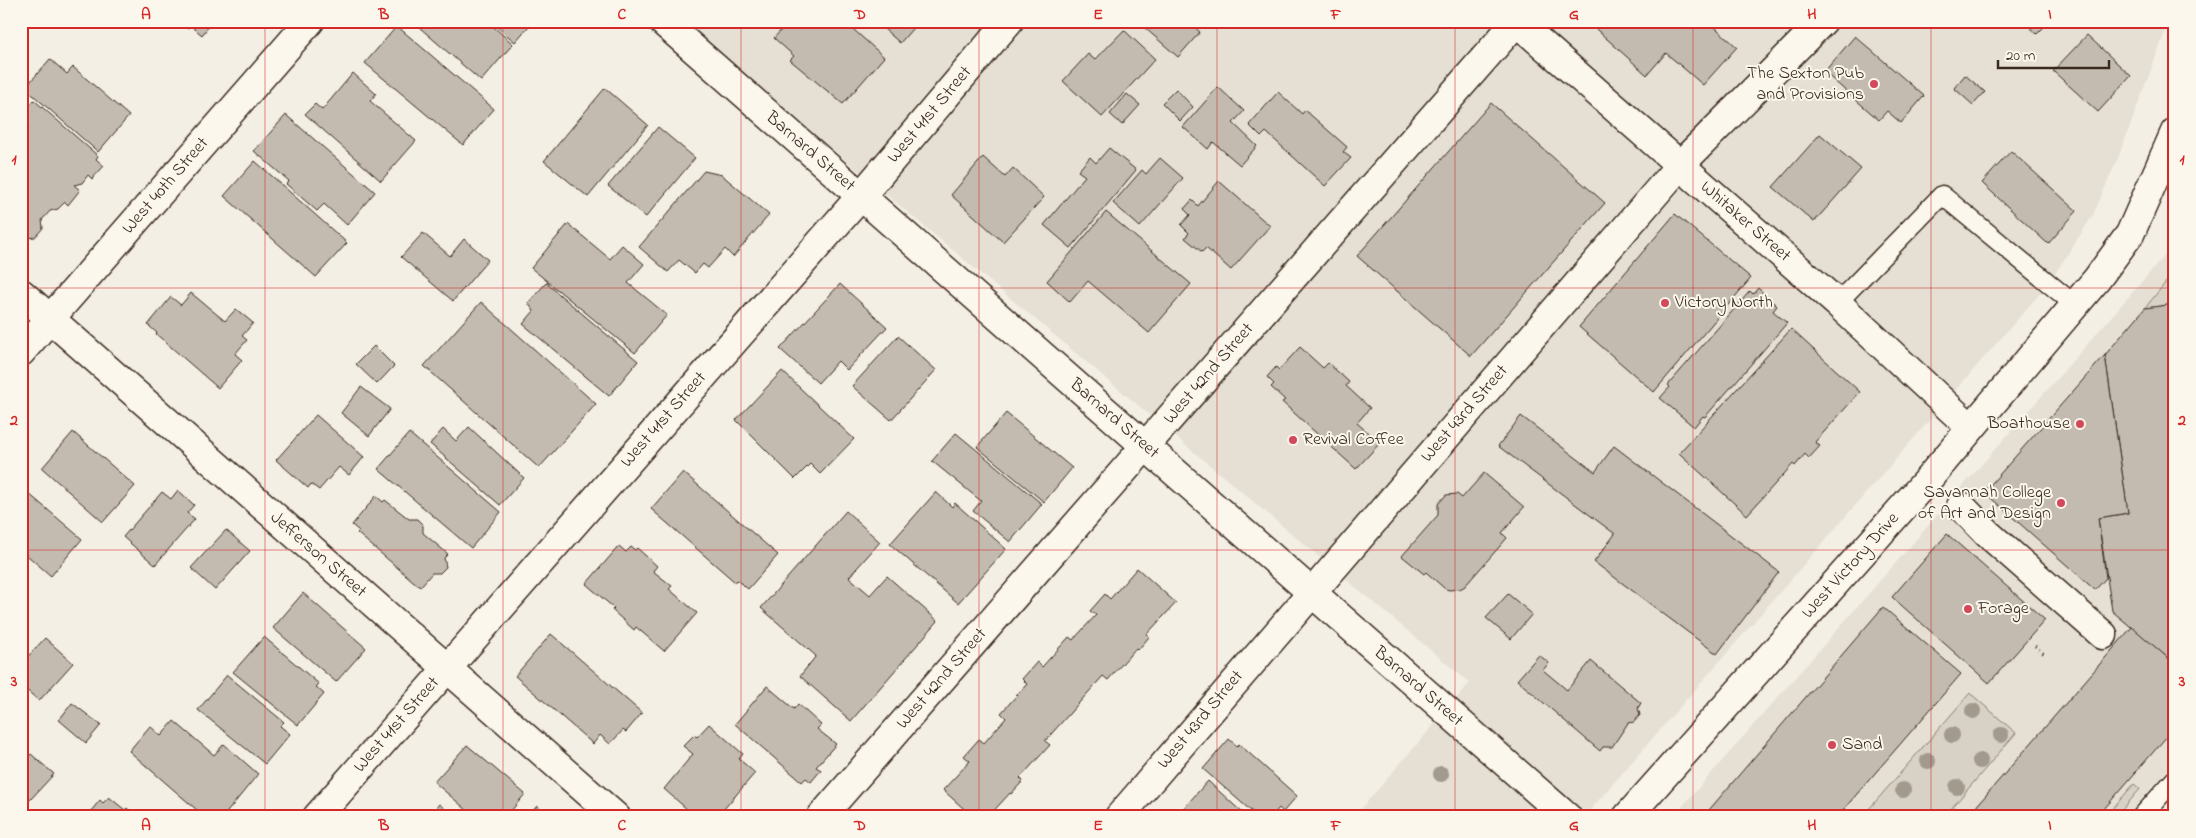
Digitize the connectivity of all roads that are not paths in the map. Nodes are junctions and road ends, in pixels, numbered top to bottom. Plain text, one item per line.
1 (310, 21) edge
2 (662, 21) edge
3 (1009, 21) edge
4 (1516, 21) edge
5 (1823, 21) edge
6 (2175, 132) edge
7 (1680, 166) junction
8 (2163, 183) edge
9 (861, 196) junction
10 (21, 293) edge
11 (1837, 303) junction
12 (2075, 305) junction
13 (50, 318) junction
14 (21, 352) edge
15 (1970, 427) junction
16 (1145, 447) junction
17 (1961, 506) dead end
18 (1310, 592) junction
19 (2103, 635) dead end
20 (447, 668) junction
21 (2175, 779) edge
22 (317, 817) edge
23 (616, 817) edge
24 (821, 817) edge
25 (1119, 817) edge
26 (1567, 817) edge
27 (1628, 817) edge
28 (2141, 817) edge

1 - 13 street, West 40th Street
2 - 9 street, Barnard Street
3 - 9 street, West 41st Street
4 - 7 street, Whitaker Street
4 - 16 street, West 42nd Street
5 - 7 street, West 43rd Street
6 - 8 street, West Victory Drive
7 - 11 street, Whitaker Street
7 - 18 street, West 43rd Street
8 - 12 street, West Victory Drive
9 - 16 street, Barnard Street
9 - 20 street, West 41st Street
10 - 13 street, Jefferson Street
11 - 12 lane
11 - 15 street, Whitaker Street
12 - 15 street, West Victory Drive
13 - 14 street, West 40th Street
13 - 20 street, Jefferson Street
15 - 27 street, West Victory Drive
16 - 18 street, Barnard Street
16 - 24 street, West 42nd Street
17 - 19 street
18 - 25 street, West 43rd Street
18 - 26 street, Barnard Street
20 - 22 street, West 41st Street
20 - 23 street, Jefferson Street
21 - 28 lane

